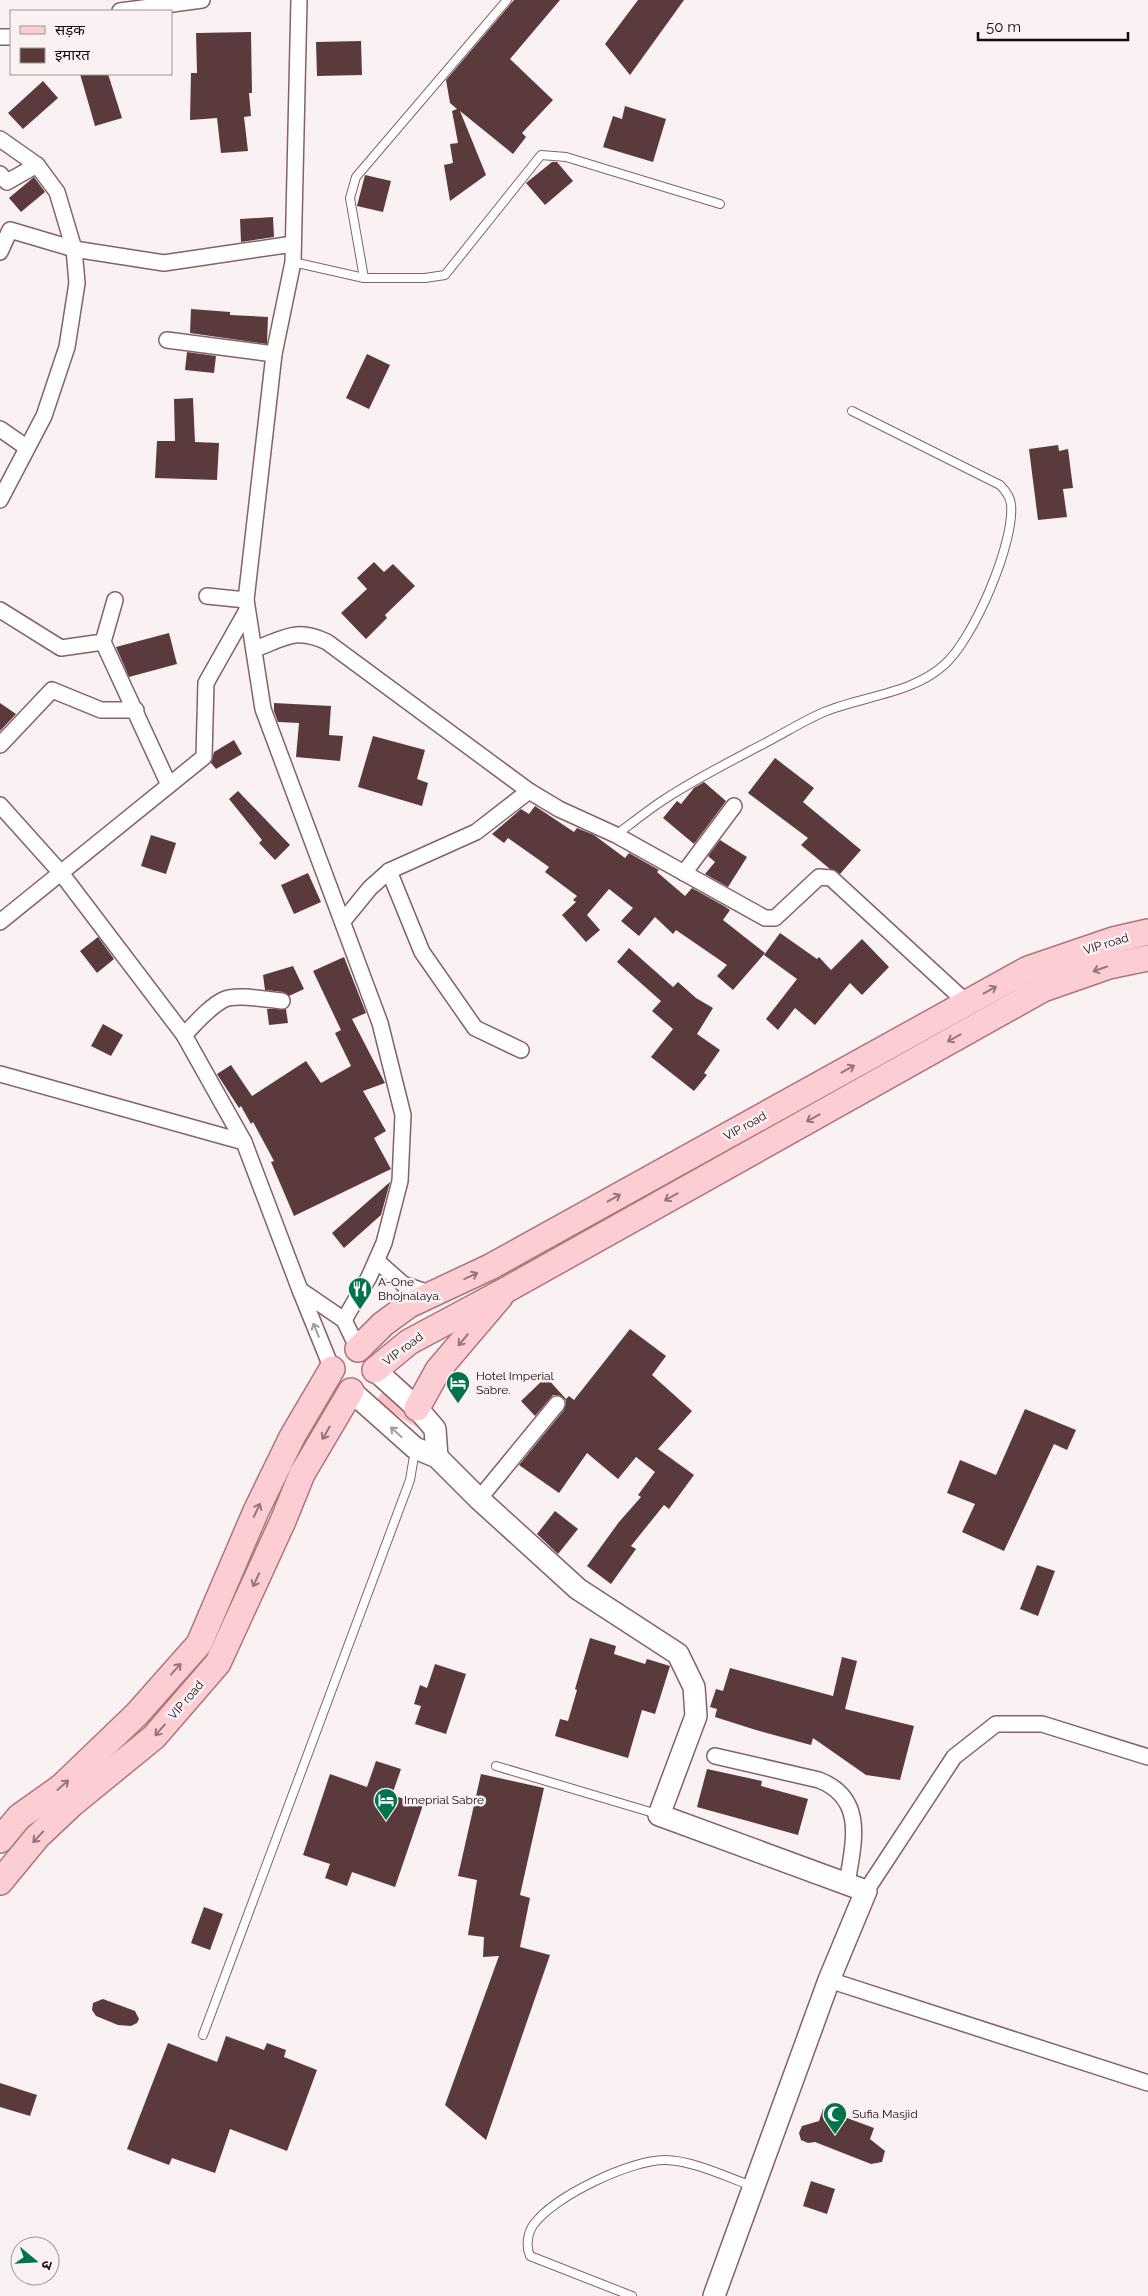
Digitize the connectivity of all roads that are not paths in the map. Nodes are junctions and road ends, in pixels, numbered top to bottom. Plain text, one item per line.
1 (202, 0) edge
2 (299, 0) edge
3 (507, 0) edge
4 (127, 10) edge
5 (0, 139) edge
6 (37, 165) junction
7 (0, 174) edge
8 (720, 204) dead end
9 (293, 244) junction
10 (74, 249) junction
11 (0, 252) edge
12 (293, 262) junction
13 (364, 278) junction
14 (167, 340) dead end
15 (274, 354) junction
16 (852, 411) dead end
17 (0, 430) edge
18 (26, 447) junction
19 (0, 500) edge
20 (207, 596) dead end
21 (115, 600) dead end
22 (246, 606) junction
23 (0, 610) edge
24 (103, 642) junction
25 (255, 649) junction
26 (136, 710) junction
27 (0, 745) edge
28 (169, 785) junction
29 (529, 791) junction
30 (0, 805) edge
31 (734, 806) dead end
32 (616, 835) junction
33 (389, 871) junction
34 (61, 873) junction
35 (684, 873) junction
36 (343, 921) junction
37 (0, 922) edge
38 (1148, 932) edge
39 (1148, 958) edge
40 (282, 1001) dead end
41 (967, 1003) junction
42 (184, 1035) junction
43 (521, 1050) dead end
44 (0, 1074) edge
45 (244, 1142) junction
46 (377, 1261) junction
47 (300, 1290) junction
48 (506, 1290) junction
49 (433, 1294) junction
50 (344, 1320) junction
51 (358, 1349) junction
52 (332, 1369) junction
53 (375, 1370) junction
54 (351, 1392) junction
55 (557, 1404) dead end
56 (417, 1408) junction
57 (415, 1448) junction
58 (437, 1457) junction
59 (478, 1499) junction
60 (715, 1756) dead end
61 (1148, 1757) edge
62 (496, 1766) dead end
63 (659, 1815) junction
64 (0, 1840) edge
65 (0, 1882) edge
66 (856, 1888) junction
67 (829, 1980) junction
68 (203, 2036) dead end
69 (1148, 2083) edge
70 (754, 2187) junction
71 (632, 2296) edge
72 (714, 2296) edge

1 - 4 street
2 - 9 street
3 - 13 lane
5 - 6 street
6 - 7 street
6 - 10 street
8 - 13 lane
9 - 10 street
9 - 12 street
10 - 11 street
10 - 18 street
12 - 13 lane
12 - 15 street
14 - 15 street
15 - 22 street
16 - 32 lane
17 - 18 street
18 - 19 street
20 - 22 street
21 - 24 street
22 - 25 street
22 - 28 street
23 - 24 street
24 - 26 street
25 - 29 street
25 - 36 street
26 - 27 street
26 - 28 street
28 - 34 street
29 - 32 street
29 - 33 street
30 - 34 street
31 - 35 street
32 - 35 street
33 - 36 street
33 - 43 street
34 - 37 street
34 - 42 street
35 - 41 street
36 - 46 street
41 -> 38 main road, VIP road
39 -> 48 main road, VIP road
40 - 42 street
49 -> 41 main road, VIP road
42 - 45 street
44 - 45 street
45 - 47 street
46 - 49 street
46 - 50 street
47 - 50 street
52 -> 47 street
48 - 53 main road, VIP road
48 -> 56 main road
49 - 51 main road, VIP road
50 - 51 street
51 - 52 main road
51 - 53 main road
52 - 54 main road
64 -> 52 main road
53 - 54 main road
53 - 56 street
57 -> 54 street
54 -> 65 main road, VIP road
55 - 59 street
56 - 58 street
57 - 58 street
57 - 68 lane
58 - 59 street
59 - 63 street
60 - 66 street
61 - 66 street
62 - 63 lane
63 - 66 street
66 - 67 street
67 - 69 street
67 - 70 street
70 - 71 lane
70 - 72 street

